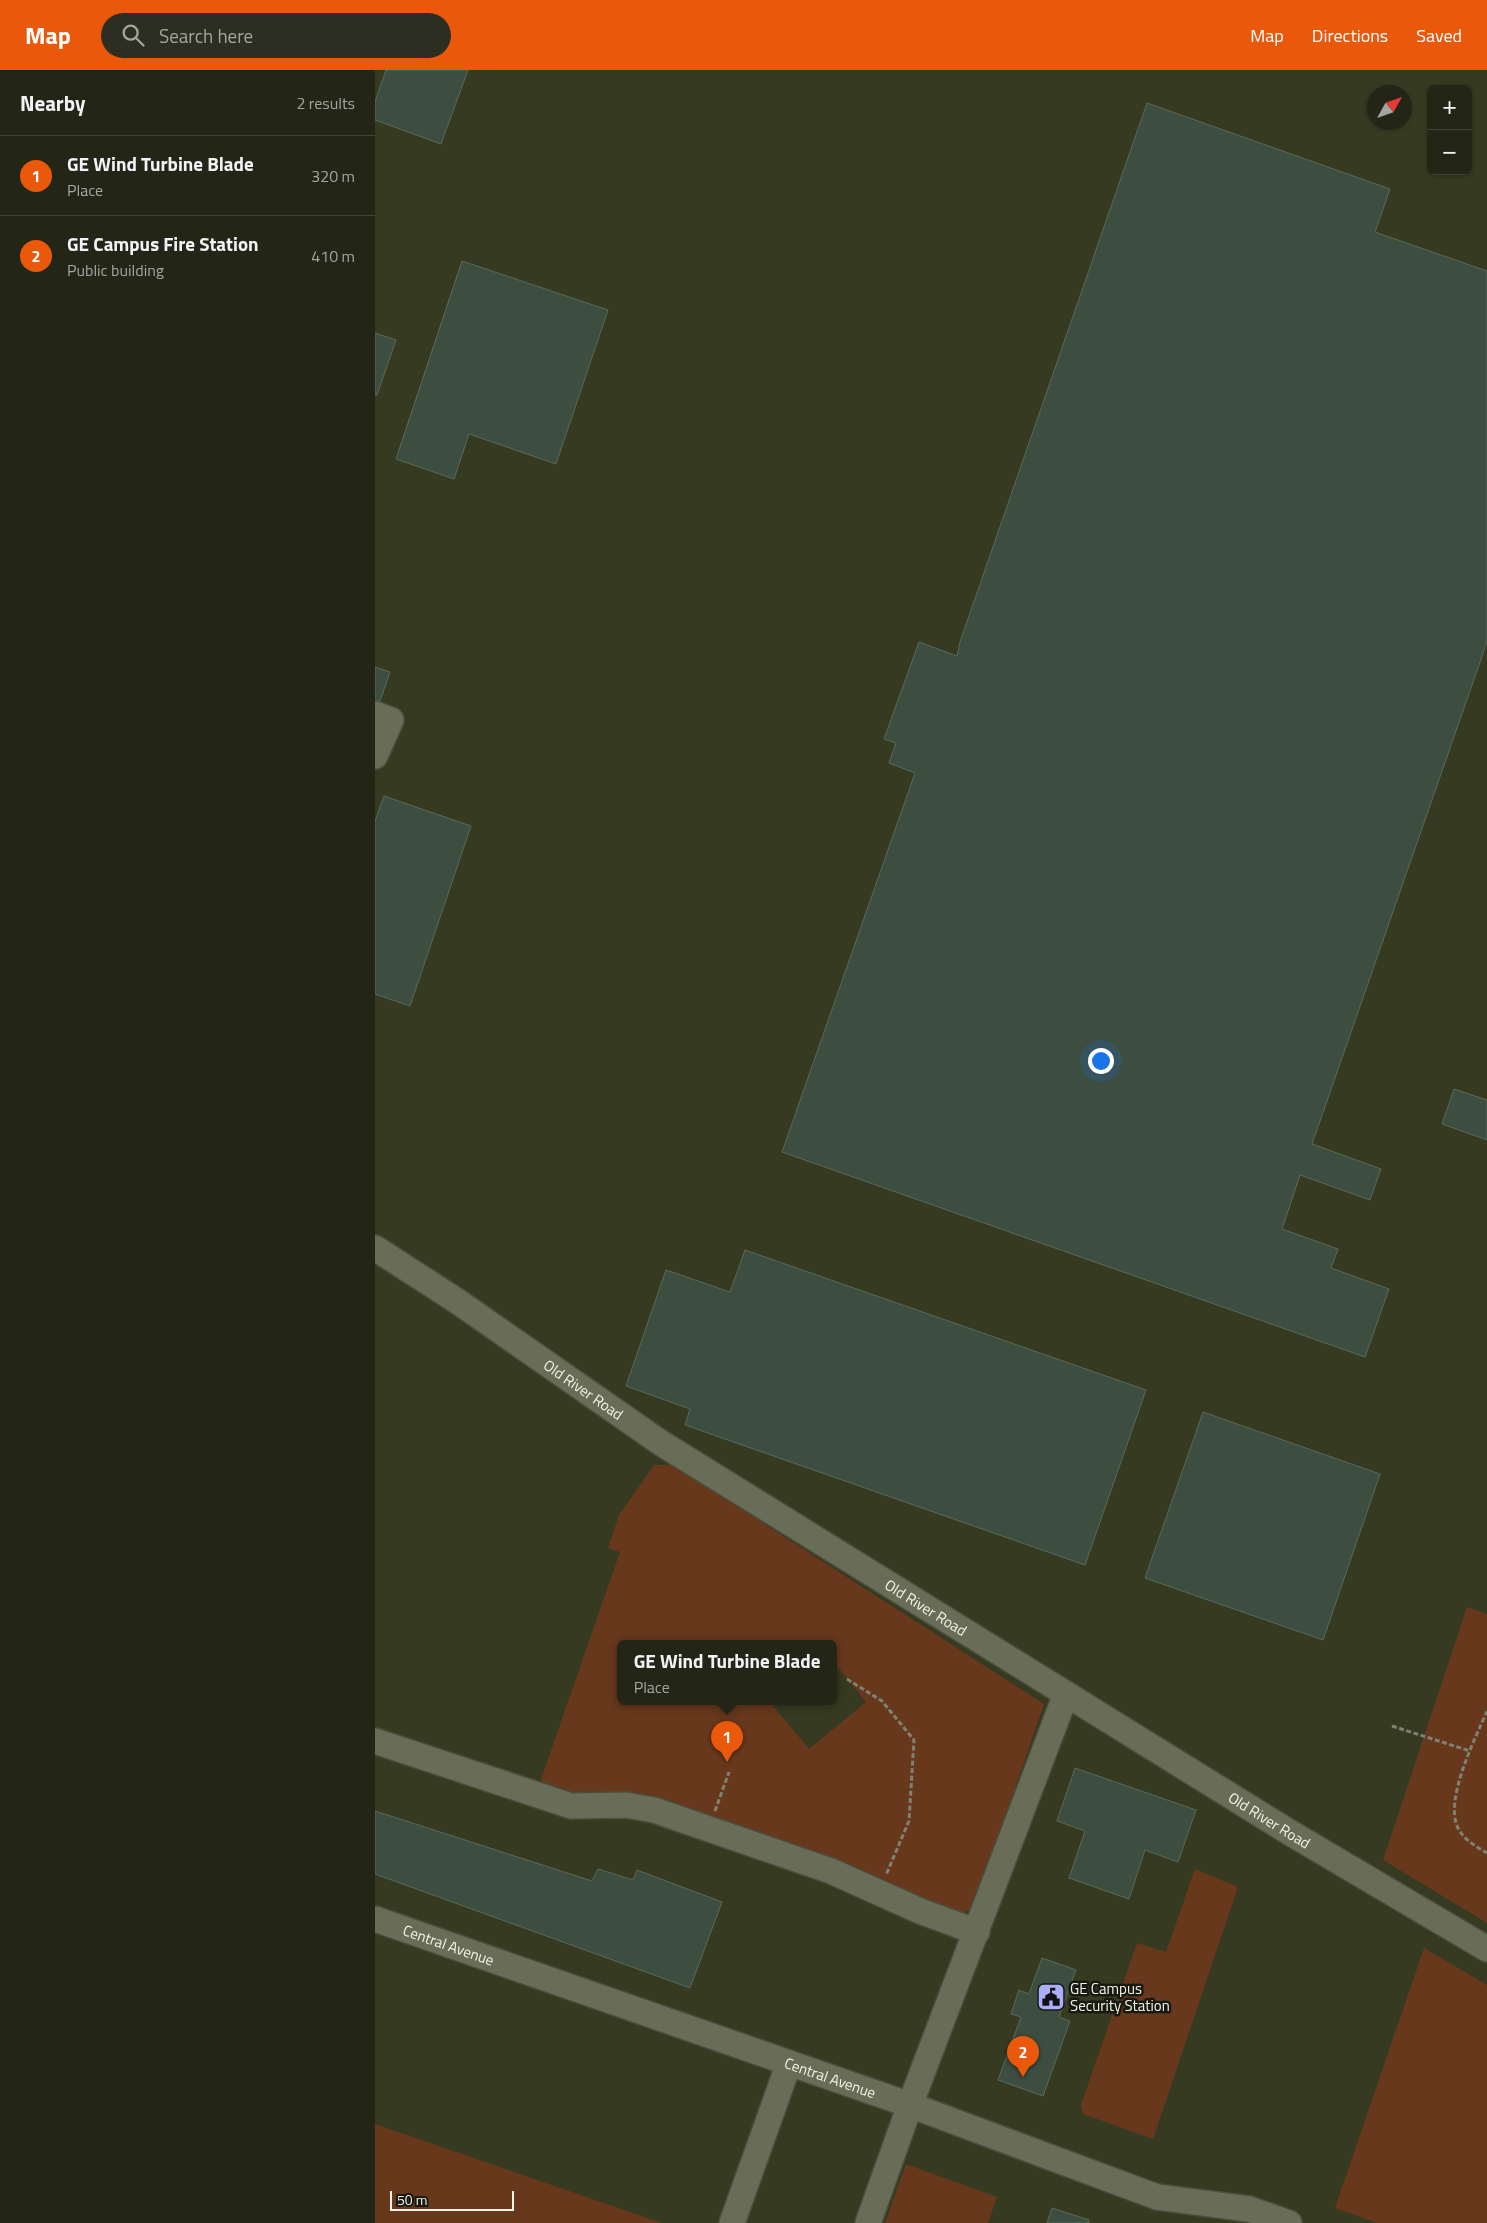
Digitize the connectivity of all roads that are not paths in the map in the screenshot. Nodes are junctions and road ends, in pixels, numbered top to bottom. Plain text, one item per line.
1 (375, 714) edge
2 (375, 756) edge
3 (375, 1248) edge
4 (1066, 1694) junction
5 (375, 1741) edge
6 (375, 1919) edge
7 (977, 1932) junction
8 (1487, 1948) edge
9 (789, 2063) junction
10 (911, 2105) junction
11 (1199, 2213) edge
12 (732, 2223) edge
13 (868, 2223) edge
14 (1289, 2223) edge

1 - 2 lane
3 - 4 lane, Old River Road
4 - 7 lane
4 - 8 lane, Old River Road
5 - 7 lane
6 - 9 lane, Central Avenue
7 - 10 lane
9 - 10 lane, Central Avenue
9 - 12 lane
10 - 11 lane, Central Avenue
10 - 13 lane
11 - 14 lane, Central Avenue

